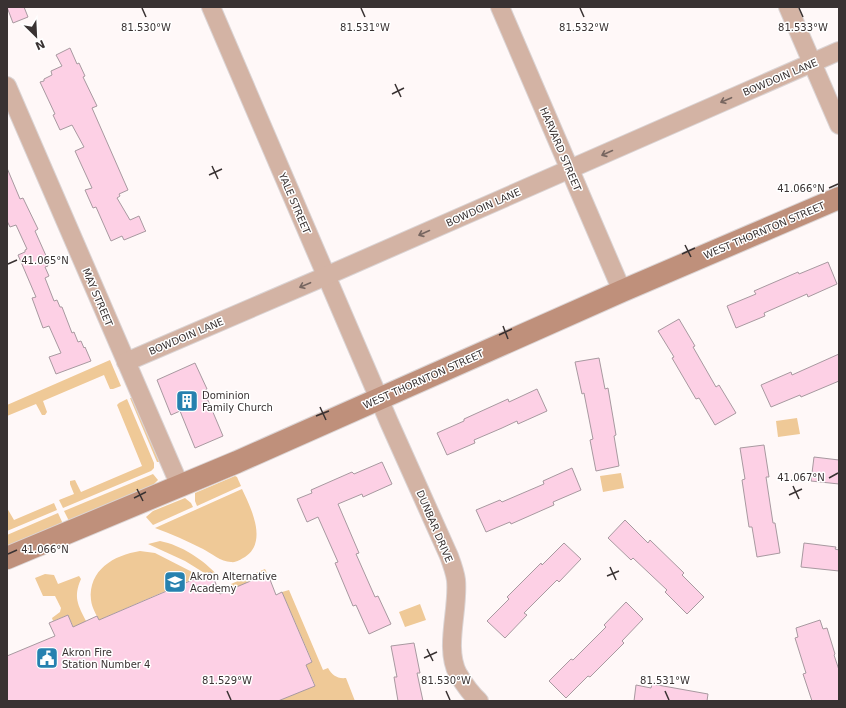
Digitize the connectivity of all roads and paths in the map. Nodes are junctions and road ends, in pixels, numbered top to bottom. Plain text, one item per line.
1 (211, 7) edge
2 (500, 7) edge
3 (788, 7) edge
4 (839, 51) edge
5 (812, 63) junction
6 (7, 86) edge
7 (839, 125) edge
8 (570, 169) junction
9 (839, 198) edge
10 (326, 276) junction
11 (622, 291) junction
12 (126, 362) junction
13 (379, 398) junction
14 (180, 486) junction
15 (7, 558) edge
16 (479, 701) edge

1 - 10 street, YALE STREET
2 - 8 street, HARVARD STREET
3 - 5 street
4 - 5 street, BOWDOIN LANE
5 - 7 street
5 -> 8 street, BOWDOIN LANE
6 - 12 street, MAY STREET
8 -> 10 street, BOWDOIN LANE
8 - 11 street, HARVARD STREET
9 - 11 main road, WEST THORNTON STREET
10 -> 12 street, BOWDOIN LANE
10 - 13 street, YALE STREET
11 - 13 main road, WEST THORNTON STREET
12 - 14 street, MAY STREET
13 - 14 main road, WEST THORNTON STREET
13 - 16 street, DUNBAR DRIVE
14 - 15 main road, WEST THORNTON STREET

